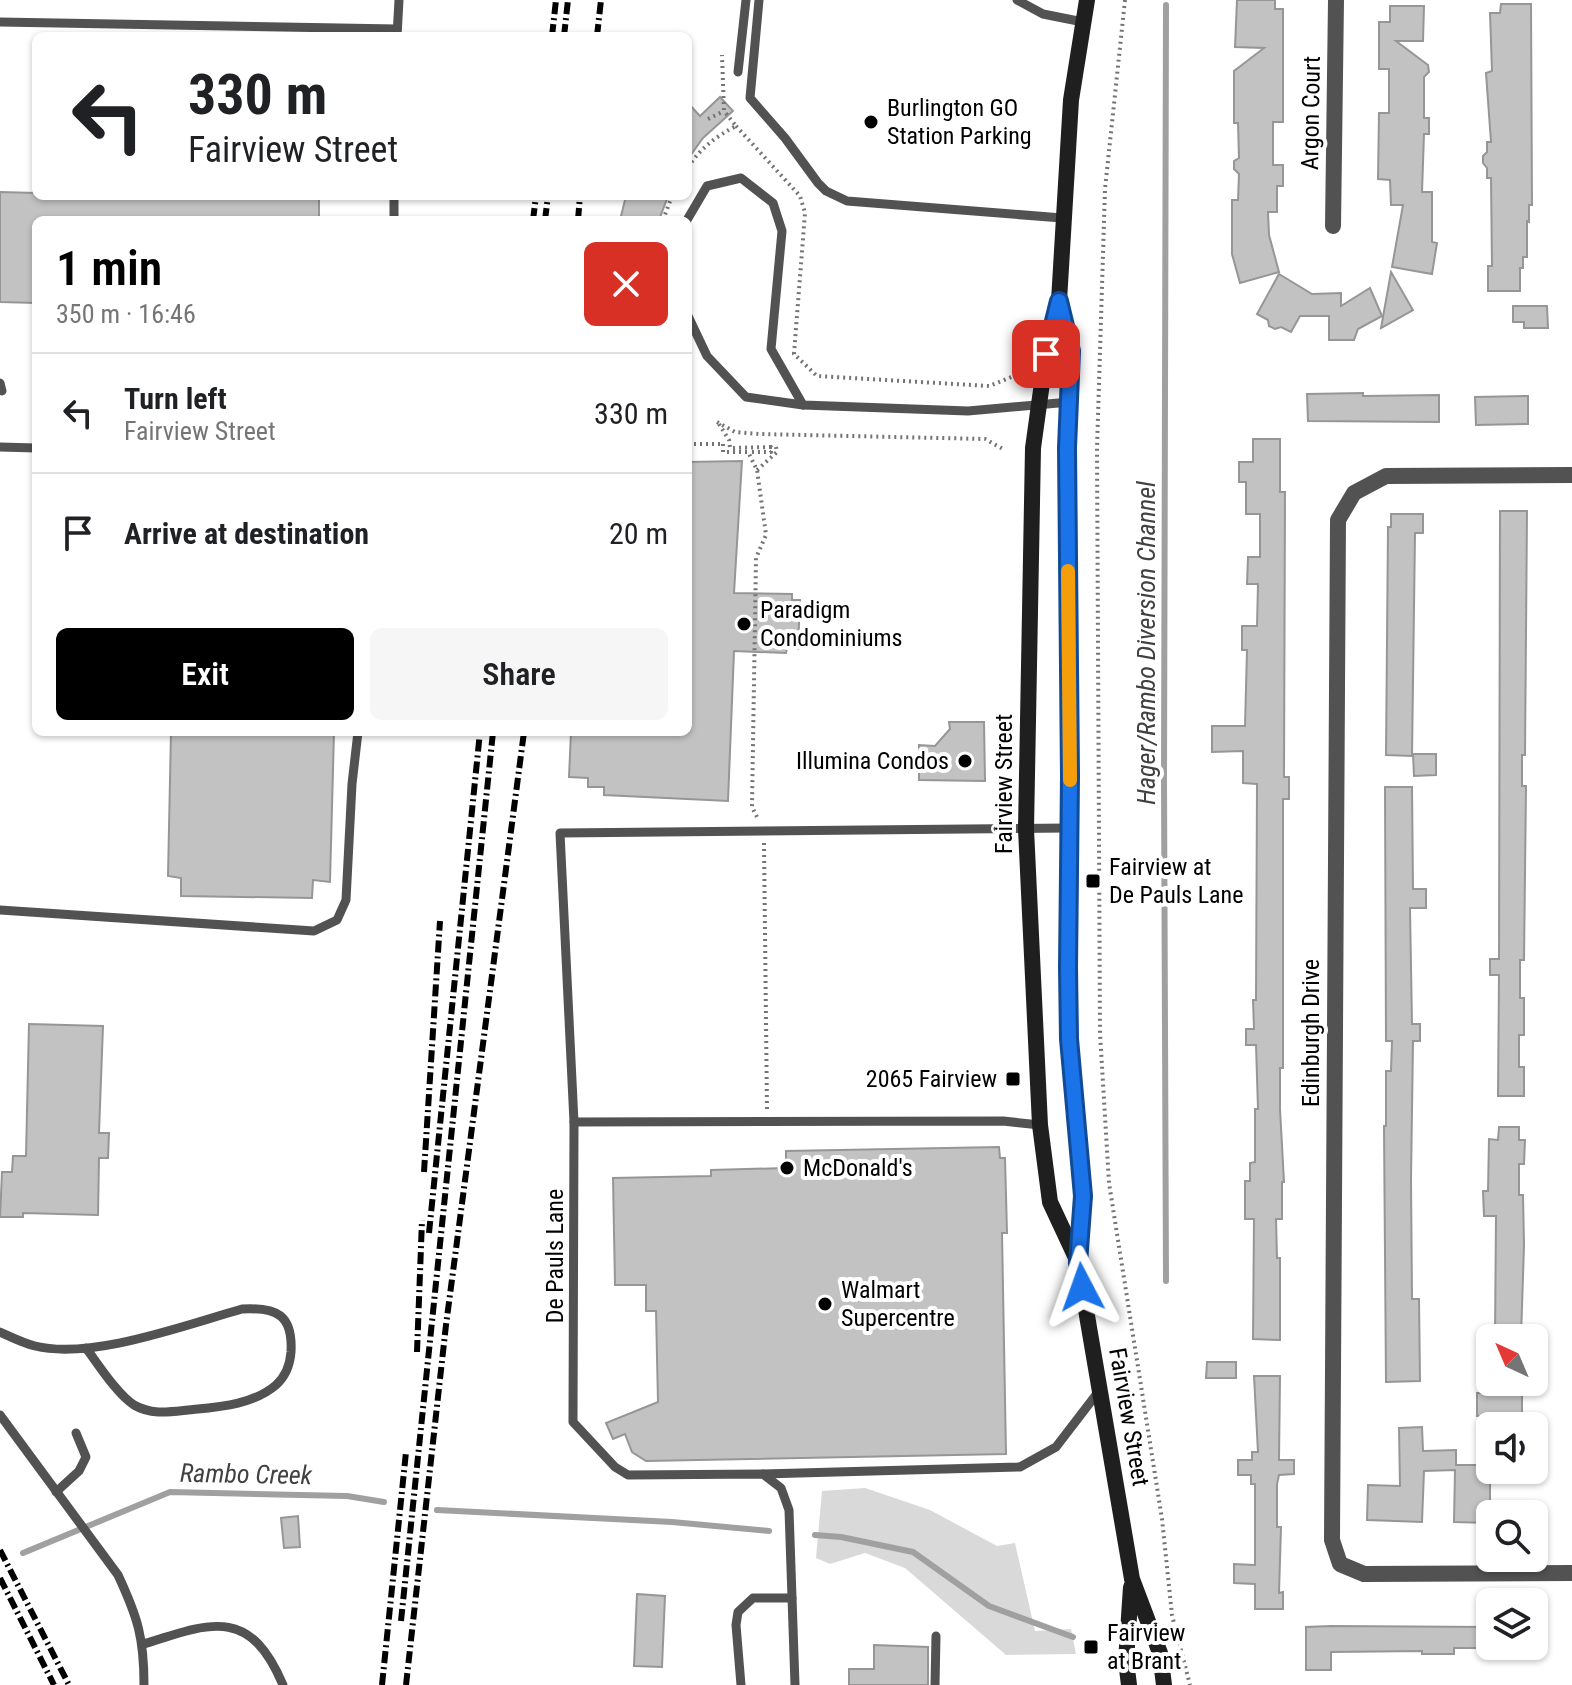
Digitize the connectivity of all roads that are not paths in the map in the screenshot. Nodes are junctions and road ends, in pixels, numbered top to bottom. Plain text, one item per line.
1 (399, 0) edge
2 (746, 0) edge
3 (759, 0) edge
4 (1017, 0) edge
5 (1087, 0) edge
6 (1336, 0) edge
7 (0, 22) edge
8 (1083, 22) junction
9 (361, 32) edge
10 (397, 32) edge
11 (738, 72) dead end
12 (689, 216) edge
13 (1062, 218) junction
14 (1333, 226) dead end
15 (1059, 301) junction
16 (692, 324) edge
17 (1070, 402) junction
18 (803, 405) junction
19 (1039, 405) junction
20 (0, 447) edge
21 (32, 448) edge
22 (1572, 475) edge
23 (358, 736) edge
24 (1068, 828) junction
25 (1026, 829) junction
26 (0, 910) edge
27 (574, 1122) junction
28 (1040, 1125) junction
29 (1078, 1263) junction
30 (0, 1332) edge
31 (86, 1348) junction
32 (1100, 1391) junction
33 (0, 1415) edge
34 (76, 1433) dead end
35 (763, 1474) junction
36 (56, 1492) junction
37 (1572, 1573) edge
38 (1132, 1579) junction
39 (792, 1598) junction
40 (936, 1636) dead end
41 (144, 1644) junction
42 (144, 1685) edge
43 (283, 1685) edge
44 (741, 1685) edge
45 (795, 1685) edge
46 (935, 1685) edge
47 (1129, 1685) edge
48 (1164, 1685) edge

1 - 10 lane
2 - 11 lane
3 - 13 lane
4 - 8 lane
5 - 8 main road, Fairview Street
6 - 14 street, Argon Court
7 - 9 lane
8 - 13 main road, Fairview Street
12 - 18 lane
13 - 15 main road, Fairview Street
15 - 17 main road, Fairview Street
15 - 19 main road, Fairview Street
16 - 18 lane
17 - 19 lane
17 - 24 main road, Fairview Street
18 - 19 lane
19 - 25 main road, Fairview Street
20 - 21 lane
22 - 37 street, Edinburgh Drive
23 - 26 lane
24 - 25 lane
24 - 29 main road, Fairview Street
25 - 27 lane, De Pauls Lane
25 - 28 main road, Fairview Street
27 - 28 lane
27 - 35 lane, De Pauls Lane
28 - 29 main road, Fairview Street
29 - 32 main road, Fairview Street
30 - 31 lane
31 - 31 lane
32 - 35 lane, De Pauls Lane
32 - 38 main road, Fairview Street
33 - 36 lane
34 - 36 lane
35 - 39 lane
36 - 41 lane
38 - 47 main road, Fairview Street
38 - 48 main road, Fairview Street
39 - 44 lane
39 - 45 lane
40 - 46 lane
41 - 42 lane
41 - 43 lane

